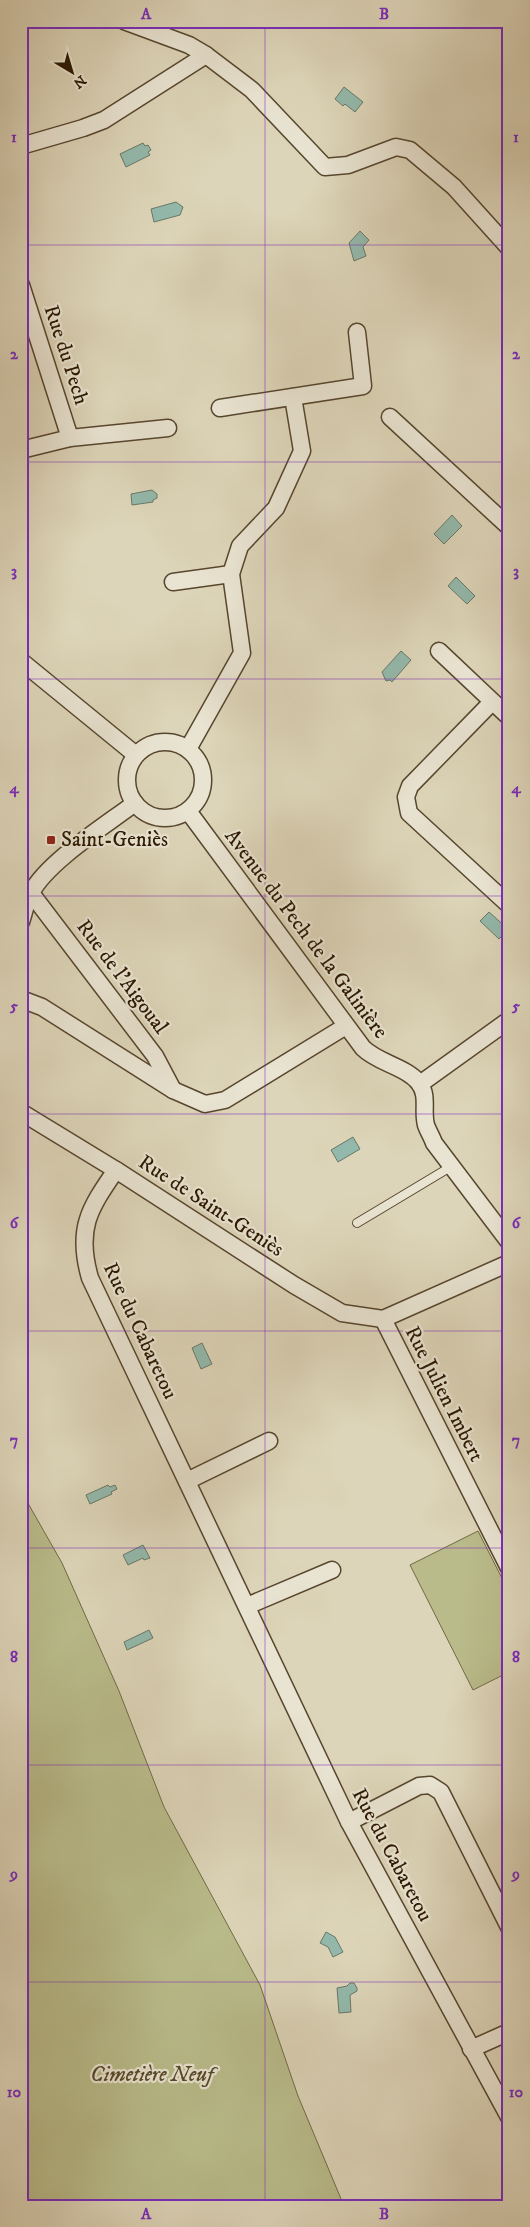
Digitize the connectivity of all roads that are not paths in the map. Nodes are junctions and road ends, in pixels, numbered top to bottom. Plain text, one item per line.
1 (124, 21) edge
2 (206, 55) junction
3 (21, 146) edge
4 (509, 248) edge
5 (21, 285) edge
6 (357, 332) dead end
7 (293, 397) junction
8 (220, 408) dead end
9 (390, 417) dead end
10 (168, 428) dead end
11 (70, 438) junction
12 (21, 450) edge
13 (509, 527) edge
14 (231, 574) junction
15 (173, 582) dead end
16 (440, 651) dead end
17 (21, 661) edge
18 (492, 702) junction
19 (509, 717) edge
20 (188, 749) junction
21 (136, 756) junction
22 (134, 803) junction
23 (188, 811) junction
24 (31, 893) junction
25 (509, 905) edge
26 (21, 922) edge
27 (21, 998) edge
28 (509, 1020) edge
29 (346, 1026) junction
30 (420, 1084) junction
31 (173, 1090) junction
32 (21, 1112) edge
33 (452, 1166) junction
34 (116, 1170) junction
35 (357, 1223) dead end
36 (509, 1242) edge
37 (509, 1263) edge
38 (383, 1319) junction
39 (269, 1441) dead end
40 (187, 1481) junction
41 (509, 1568) edge
42 (332, 1570) dead end
43 (247, 1606) junction
44 (349, 1822) junction
45 (509, 1927) edge
46 (509, 2032) edge
47 (471, 2049) junction
48 (509, 2118) edge

1 - 2 street
2 - 3 street
2 - 4 street
5 - 11 street, Rue du Pech
6 - 7 street
7 - 8 street
7 - 14 street
9 - 13 street
10 - 11 street, Rue du Pech
11 - 12 street, Rue du Pech
14 - 15 street
14 - 20 street
16 - 18 street
17 - 21 street
18 - 19 street
18 - 25 street
20 - 21 street
20 - 23 street
21 - 22 street
22 - 23 street
22 - 24 street
23 - 29 street, Avenue du Pech de la Galinière
24 - 26 street
24 - 31 street, Rue de l'Aigoual
27 - 31 street
28 - 30 street
29 - 30 street, Avenue du Pech de la Galinière
29 - 31 street
30 - 33 street
32 - 34 street, Rue de Saint-Geniès
33 - 35 lane
33 - 36 street
34 - 38 street, Rue de Saint-Geniès
34 - 40 street, Rue du Cabaretou
37 - 38 street
38 - 41 street, Rue Julien Imbert
39 - 40 street
40 - 43 street, Rue du Cabaretou
42 - 43 street
43 - 44 street, Rue du Cabaretou
44 - 45 street
44 - 47 street, Rue du Cabaretou
46 - 47 street
47 - 48 street, Rue du Cabaretou

